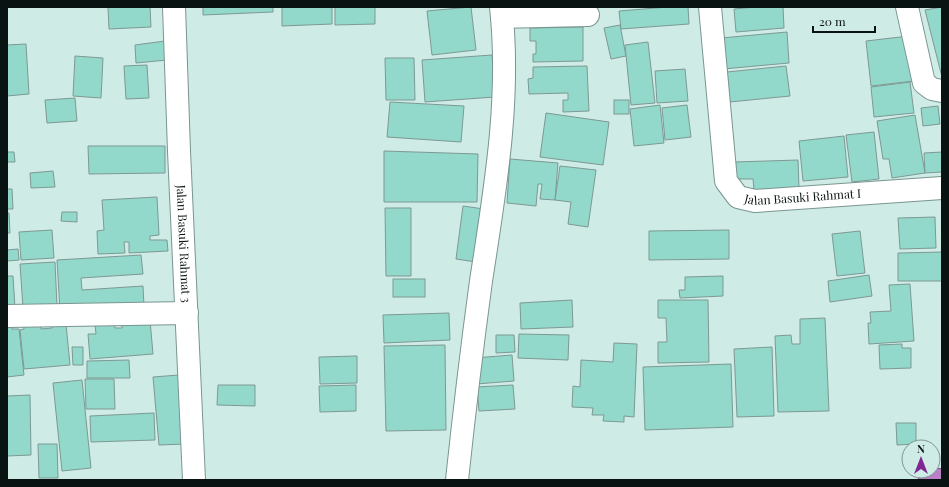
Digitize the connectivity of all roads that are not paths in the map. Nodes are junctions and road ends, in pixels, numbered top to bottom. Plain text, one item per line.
1 (174, 7) edge
2 (710, 7) edge
3 (907, 7) edge
4 (502, 12) edge
5 (588, 15) dead end
6 (942, 91) edge
7 (942, 188) edge
8 (186, 313) junction
9 (7, 316) edge
10 (194, 480) edge
11 (458, 480) edge
12 (930, 480) edge
13 (942, 480) edge

1 - 8 street, Jalan Basuki Rahmat 3
2 - 7 street, Jalan Basuki Rahmat I
3 - 6 street
4 - 5 street
4 - 11 street
8 - 9 street
8 - 10 street, Jalan Basuki Rahmat 3
12 - 13 highway

